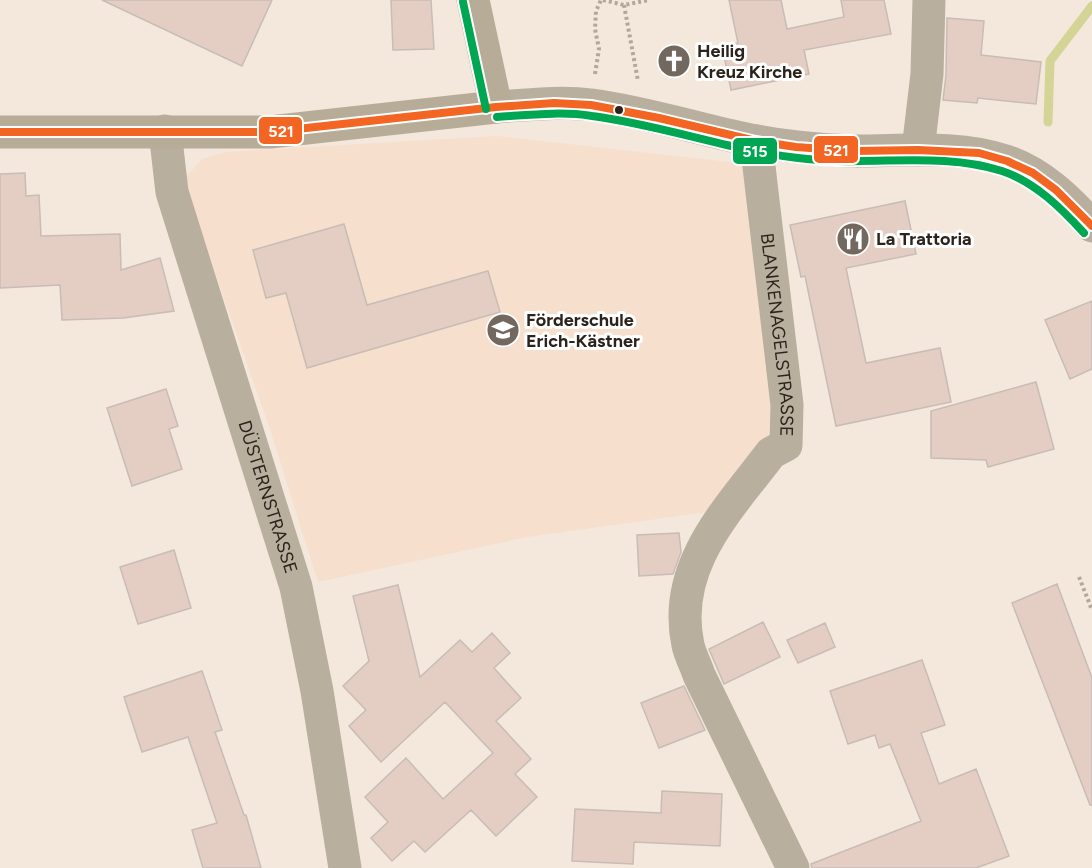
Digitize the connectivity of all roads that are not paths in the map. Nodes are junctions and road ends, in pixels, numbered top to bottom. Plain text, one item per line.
1 (473, 0) edge
2 (929, 0) edge
3 (496, 107) junction
4 (165, 131) junction
5 (0, 132) edge
6 (756, 141) junction
7 (918, 150) junction
8 (1087, 210) edge
9 (345, 868) edge
10 (793, 868) edge

1 - 3 main road
2 - 7 street
3 - 4 main road
3 - 6 street
4 - 5 main road
4 - 9 street, DÜSTERNSTRASSE
6 - 7 street
6 - 10 street, BLANKENAGELSTRASSE
7 - 8 street

